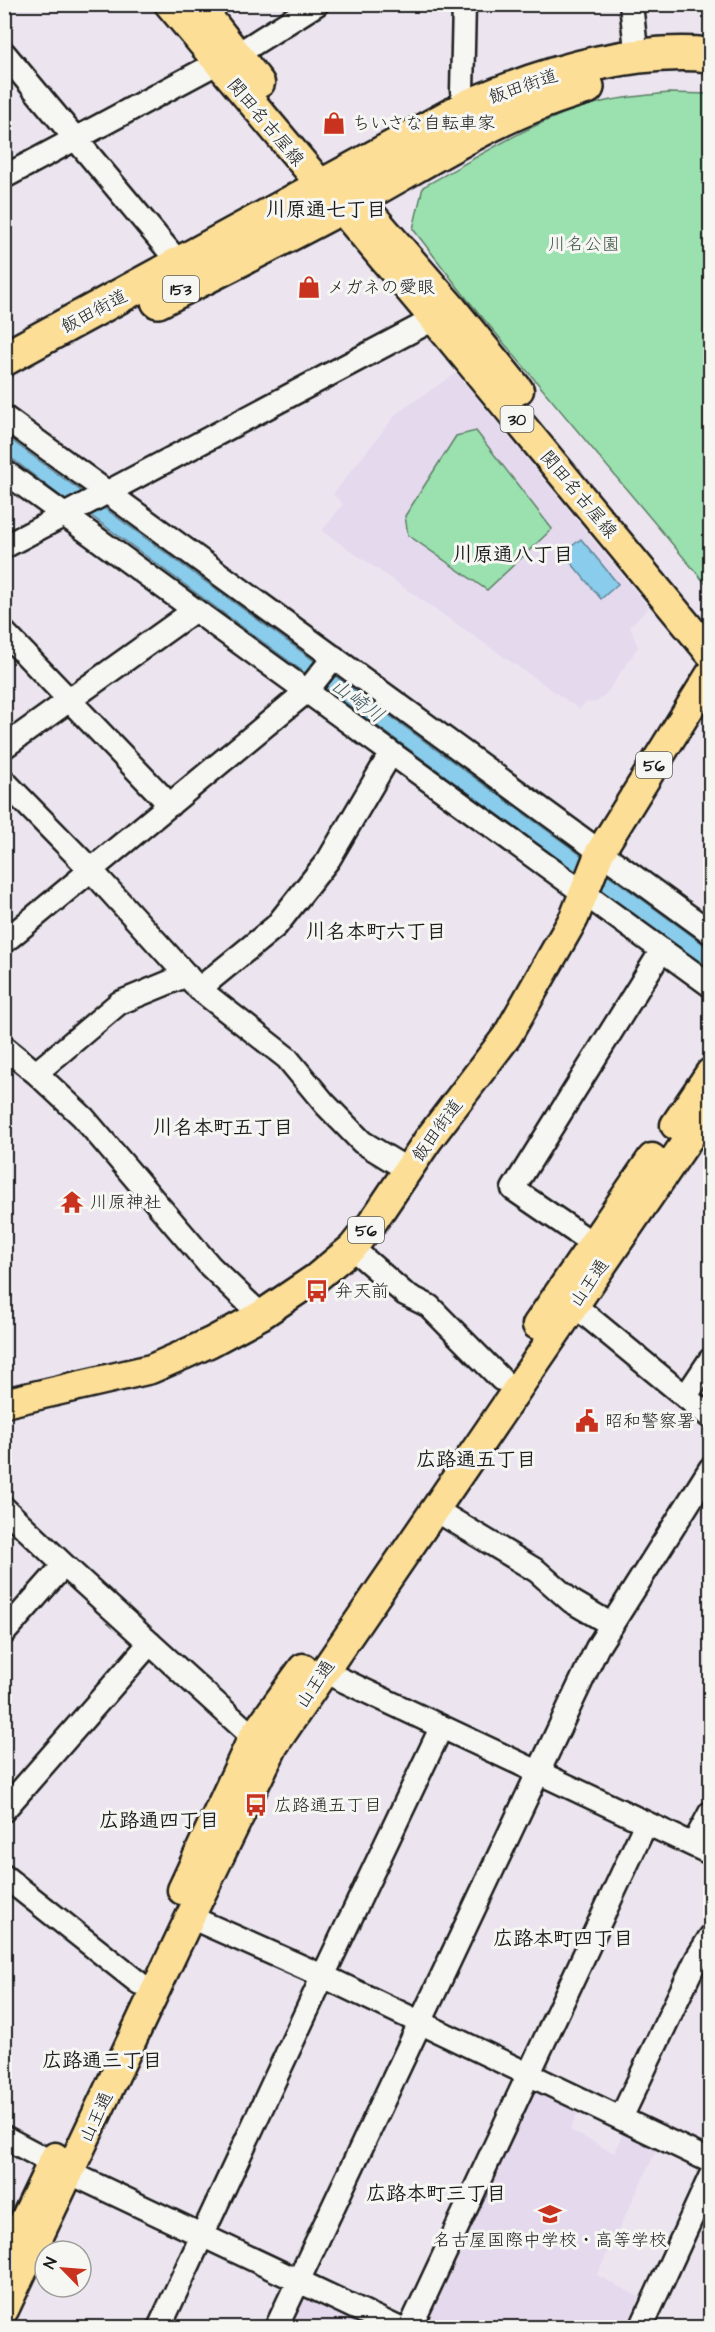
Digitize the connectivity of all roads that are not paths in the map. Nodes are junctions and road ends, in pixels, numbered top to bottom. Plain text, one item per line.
1 (169, 4) edge
2 (198, 4) edge
3 (317, 4) edge
4 (464, 4) edge
5 (630, 4) edge
6 (4, 53) edge
7 (711, 56) edge
8 (637, 58) junction
9 (226, 59) junction
10 (711, 76) edge
11 (475, 118) junction
12 (77, 138) junction
13 (4, 177) edge
14 (339, 192) junction
15 (180, 264) junction
16 (434, 319) junction
17 (4, 359) edge
18 (4, 381) edge
19 (4, 417) edge
20 (4, 471) edge
21 (107, 492) junction
22 (65, 514) junction
23 (4, 547) edge
24 (195, 610) junction
25 (711, 623) edge
26 (4, 632) edge
27 (711, 653) edge
28 (334, 657) junction
29 (711, 675) edge
30 (307, 691) junction
31 (69, 701) junction
32 (4, 747) edge
33 (391, 753) junction
34 (4, 781) edge
35 (170, 805) junction
36 (599, 854) junction
37 (91, 870) junction
38 (583, 890) junction
39 (711, 932) edge
40 (4, 942) edge
41 (662, 950) junction
42 (193, 982) junction
43 (711, 985) edge
44 (4, 1047) edge
45 (36, 1073) junction
46 (711, 1073) edge
47 (711, 1107) edge
48 (408, 1170) junction
49 (592, 1243) junction
50 (352, 1248) junction
51 (567, 1298) junction
52 (261, 1315) junction
53 (711, 1360) edge
54 (501, 1379) junction
55 (686, 1396) junction
56 (4, 1402) edge
57 (711, 1417) edge
58 (711, 1469) edge
59 (4, 1509) edge
60 (434, 1509) junction
61 (64, 1565) junction
62 (612, 1625) junction
63 (4, 1633) edge
64 (150, 1643) junction
65 (324, 1671) junction
66 (441, 1728) junction
67 (253, 1737) junction
68 (538, 1773) junction
69 (12, 1788) edge
70 (4, 1810) edge
71 (711, 1813) edge
72 (645, 1823) junction
73 (702, 1849) edge
74 (7, 1884) edge
75 (190, 1917) junction
76 (711, 1937) edge
77 (323, 1976) junction
78 (139, 1983) junction
79 (420, 2022) junction
80 (528, 2074) junction
81 (621, 2118) junction
82 (4, 2137) edge
83 (711, 2161) edge
84 (61, 2168) junction
85 (711, 2176) edge
86 (203, 2235) junction
87 (4, 2263) edge
88 (298, 2280) junction
89 (4, 2310) edge
90 (159, 2328) edge
91 (276, 2328) edge
92 (398, 2328) edge
93 (410, 2328) edge
94 (641, 2328) edge

1 - 9 main road, 関田名古屋線 / 30
2 - 9 main road, 関田名古屋線 / 30
3 - 9 street
4 - 11 street
5 - 8 street
6 - 12 street
7 - 8 highway, 飯田街道 / 153
8 - 11 highway, 飯田街道 / 153
9 - 12 street
9 - 14 main road, 関田名古屋線 / 30
10 - 11 highway, 飯田街道 / 153
11 - 14 highway, 飯田街道 / 153
12 - 13 street
12 - 15 street
14 - 15 highway, 飯田街道 / 153
14 - 16 main road, 関田名古屋線 / 30
14 - 18 highway, 飯田街道 / 153
14 - 25 main road, 関田名古屋線 / 30
15 - 17 highway, 飯田街道 / 153
16 - 21 street
16 - 27 main road, 関田名古屋線 / 30
19 - 21 street
20 - 22 street
21 - 22 street
21 - 28 street
22 - 23 street
22 - 24 street
24 - 30 street
24 - 31 street
26 - 31 street
28 - 30 street
28 - 36 street
29 - 36 main road, 飯田街道 / 56
30 - 33 street
30 - 35 street
31 - 32 street
31 - 35 street
33 - 38 street
33 - 42 street
34 - 37 street
35 - 37 street
36 - 38 main road, 飯田街道 / 56
36 - 39 street
37 - 40 street
37 - 42 street
38 - 41 street
38 - 48 main road, 飯田街道 / 56
41 - 43 street
41 - 49 street
42 - 45 street
42 - 48 street
44 - 45 street
45 - 52 street
46 - 49 main road, 山王通
47 - 51 main road, 山王通
48 - 50 main road, 飯田街道 / 56
49 - 51 main road, 山王通
50 - 52 main road, 飯田街道 / 56
50 - 54 street
51 - 54 main road, 山王通
51 - 55 street
51 - 60 main road, 山王通
52 - 56 main road, 飯田街道 / 56
53 - 55 street
54 - 67 main road, 山王通
55 - 57 street
58 - 62 street
59 - 61 street
60 - 62 street
60 - 65 main road, 山王通
61 - 63 street
61 - 64 street
62 - 68 street
64 - 67 street
64 - 69 street
65 - 66 street
65 - 75 main road, 山王通
66 - 68 street
66 - 77 street
67 - 78 main road, 山王通
68 - 72 street
68 - 79 street
69 - 70 street
71 - 73 street
72 - 73 street
72 - 80 street
74 - 78 street
75 - 77 street
75 - 84 main road, 山王通
76 - 81 street
77 - 79 street
77 - 86 street
78 - 84 main road, 山王通
79 - 80 street
79 - 88 street
80 - 81 street
80 - 93 street
81 - 83 street
82 - 84 street
84 - 86 street
84 - 87 main road, 山王通
84 - 89 main road, 山王通
85 - 94 street
86 - 88 street
86 - 90 street
88 - 91 street
88 - 92 street

